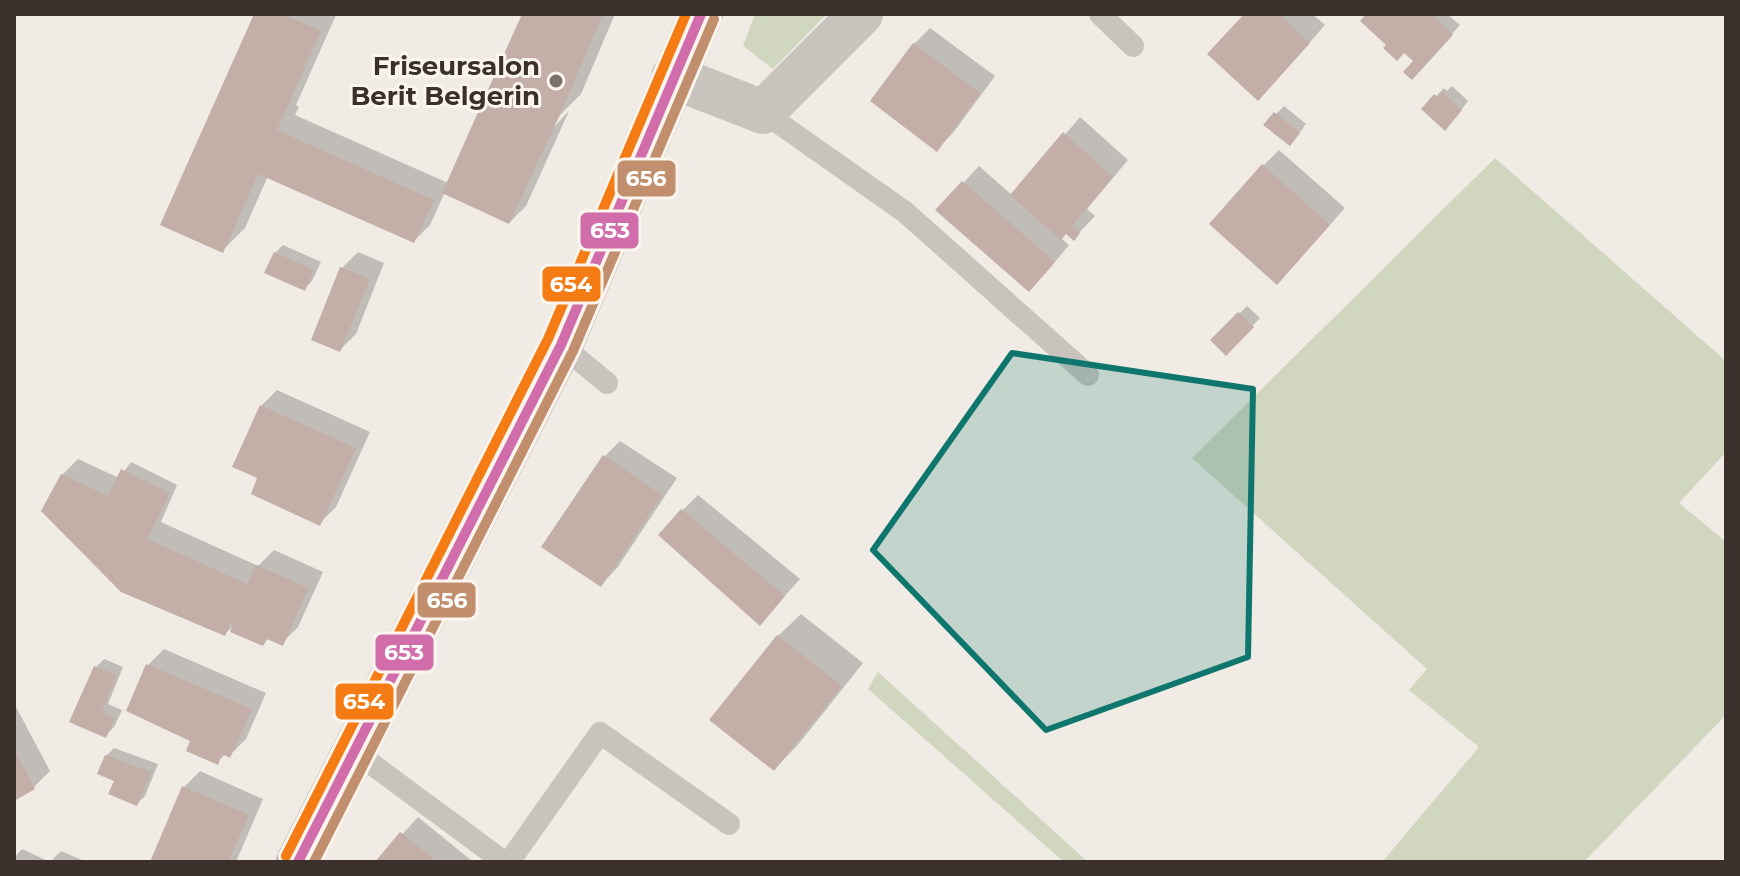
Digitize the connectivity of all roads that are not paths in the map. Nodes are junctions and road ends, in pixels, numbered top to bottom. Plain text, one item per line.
1 (701, 14) edge
2 (861, 14) edge
3 (1100, 14) edge
4 (1133, 46) dead end
5 (673, 77) junction
6 (763, 112) junction
7 (561, 345) junction
8 (1088, 375) dead end
9 (607, 383) dead end
10 (354, 751) junction
11 (729, 824) dead end
12 (298, 862) edge
13 (507, 862) edge

1 - 5 main road
2 - 6 street
3 - 4 lane
5 - 6 street
5 - 7 main road
6 - 8 lane
7 - 9 lane
7 - 10 main road
10 - 12 main road
10 - 13 lane
11 - 13 lane

